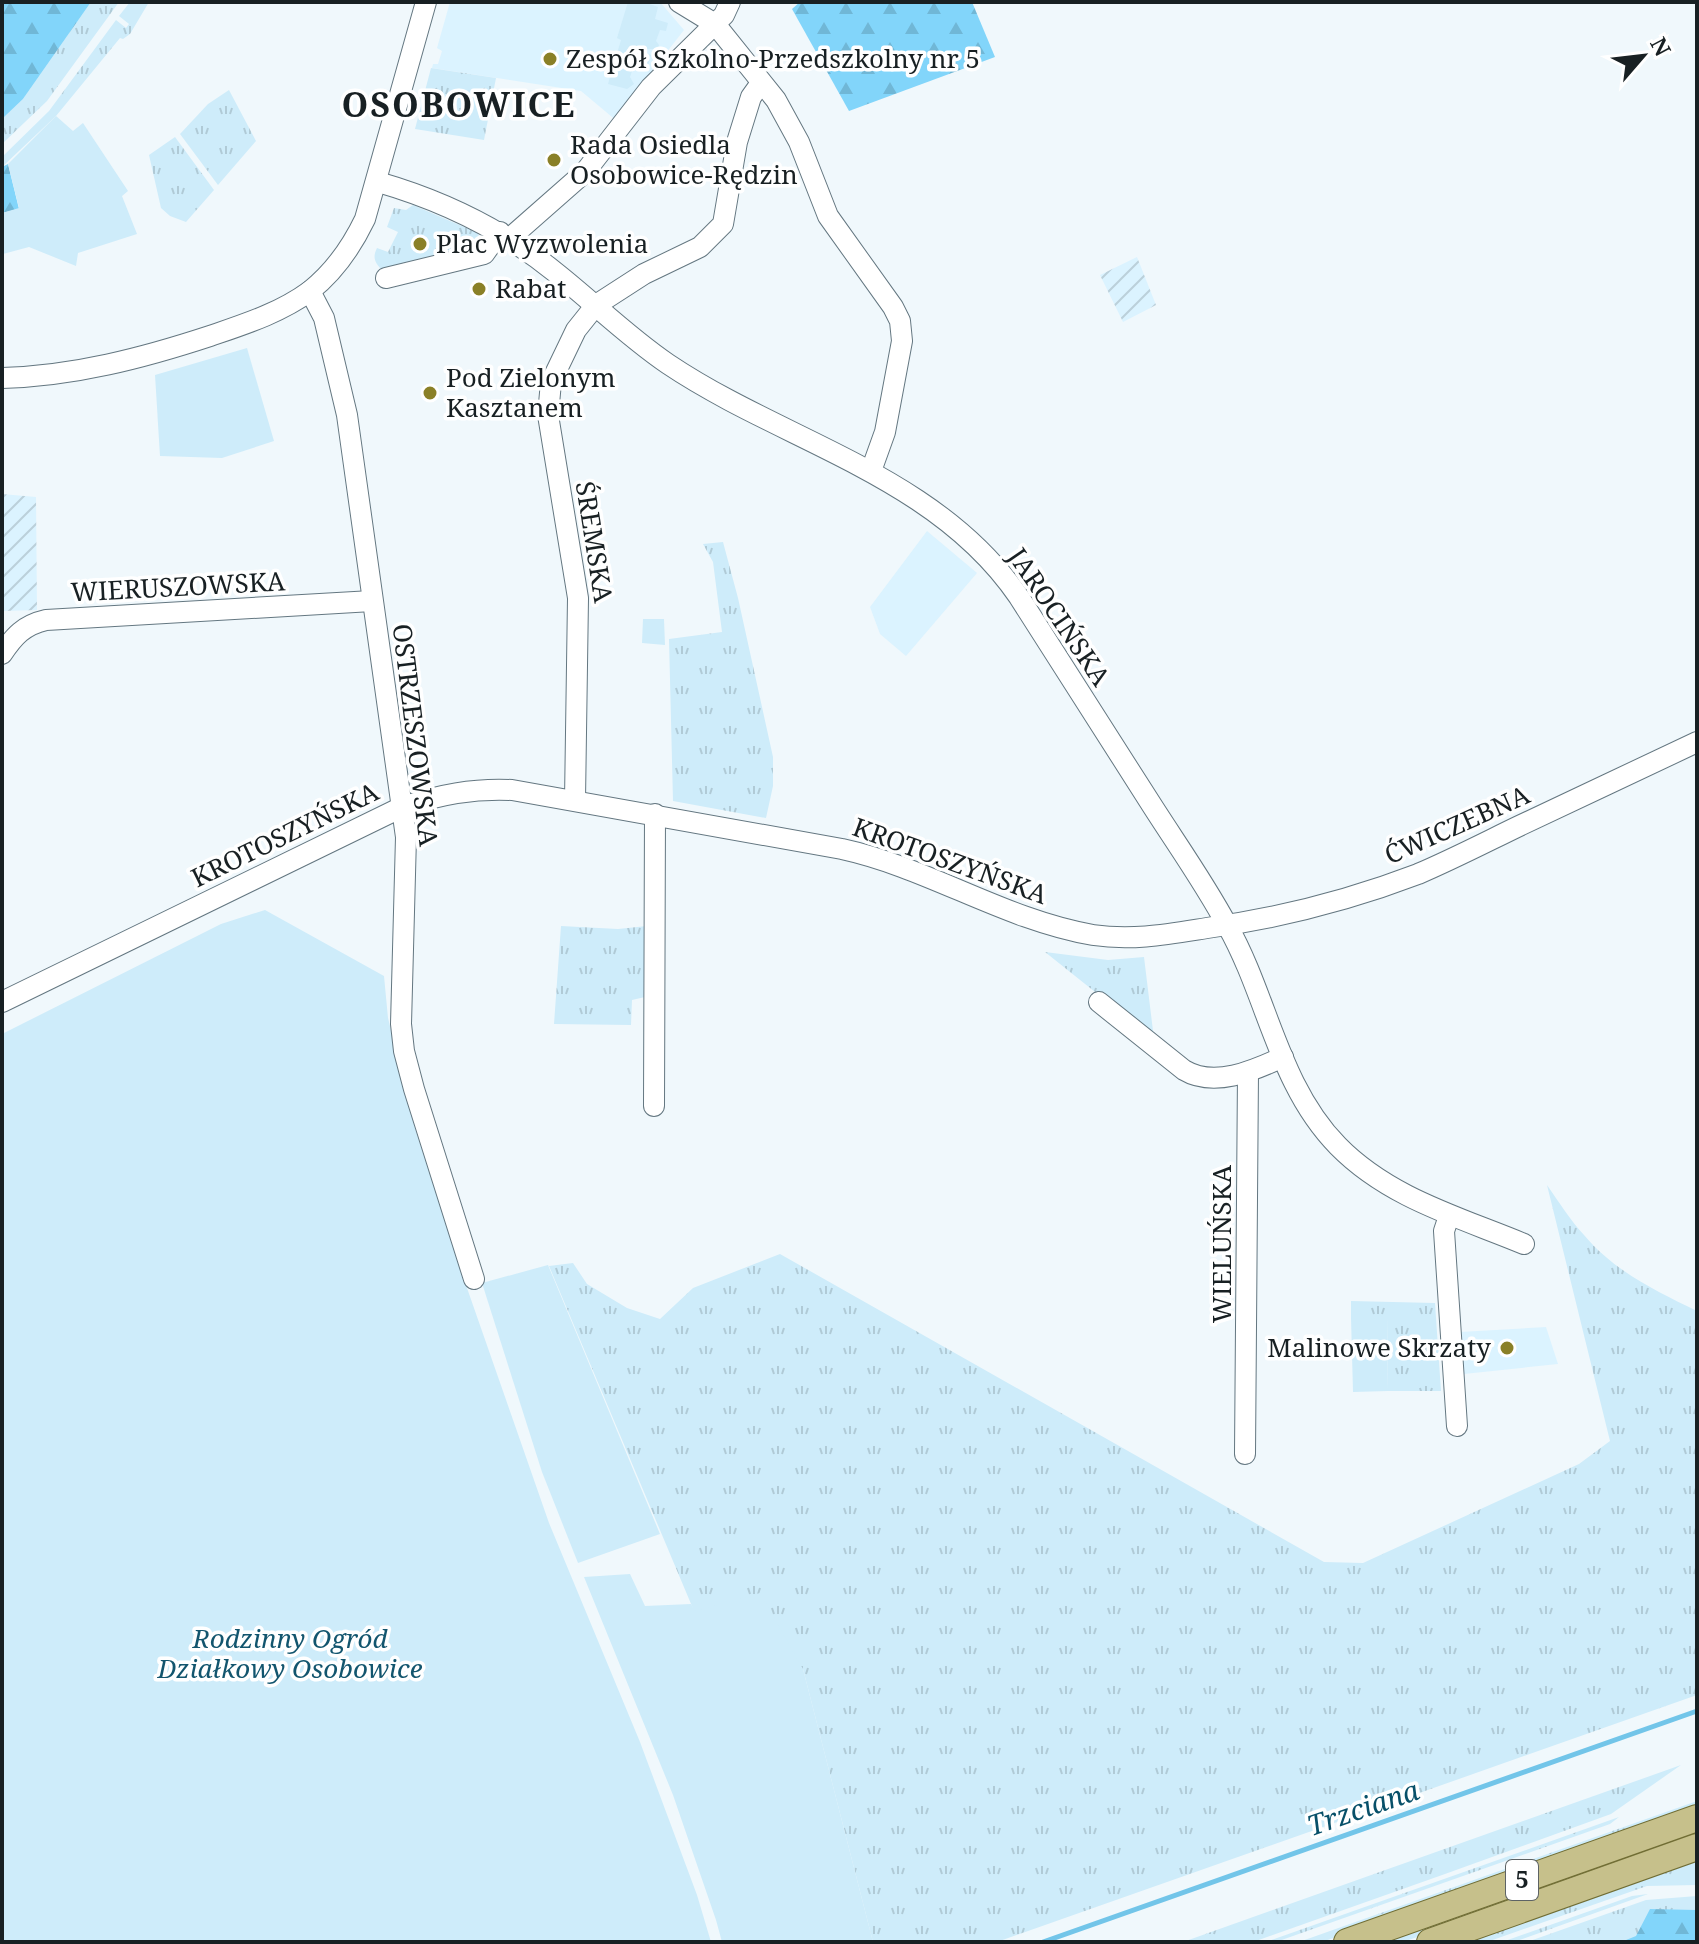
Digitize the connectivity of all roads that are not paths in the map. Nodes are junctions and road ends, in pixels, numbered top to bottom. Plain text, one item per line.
1 (426, 2) edge
2 (679, 2) edge
3 (730, 2) edge
4 (715, 24) junction
5 (761, 83) junction
6 (378, 182) junction
7 (505, 235) junction
8 (386, 278) dead end
9 (310, 291) junction
10 (596, 305) junction
11 (2, 378) edge
12 (871, 471) junction
13 (372, 601) junction
14 (2, 654) edge
15 (1697, 742) edge
16 (575, 800) junction
17 (402, 807) junction
18 (655, 814) junction
19 (1228, 925) junction
20 (2, 1002) edge
21 (1099, 1002) dead end
22 (1283, 1057) junction
23 (1248, 1072) junction
24 (654, 1106) dead end
25 (1449, 1216) junction
26 (1524, 1244) dead end
27 (474, 1279) dead end
28 (1457, 1426) dead end
29 (1245, 1454) dead end
30 (1697, 1818) edge
31 (1697, 1847) edge
32 (1347, 1942) edge
33 (1430, 1942) edge

1 - 6 street
2 - 4 street
3 - 4 street
4 - 5 street
4 - 7 street
5 - 10 street
5 - 12 street
6 - 7 street, JAROCIŃSKA
6 - 9 street
7 - 8 street
7 - 10 street, JAROCIŃSKA
9 - 11 street
9 - 13 street, OSTRZESZOWSKA
10 - 12 street, JAROCIŃSKA
10 - 16 street, ŚREMSKA
12 - 19 street, JAROCIŃSKA
13 - 14 street, WIERUSZOWSKA
13 - 17 street, OSTRZESZOWSKA
15 - 19 street, ĆWICZEBNA
16 - 17 street, KROTOSZYŃSKA
16 - 18 street, KROTOSZYŃSKA
17 - 20 street, KROTOSZYŃSKA
17 - 27 street, OSTRZESZOWSKA
18 - 19 street, KROTOSZYŃSKA
18 - 24 street
19 - 22 street, JAROCIŃSKA
21 - 23 street
22 - 23 street
22 - 25 street, JAROCIŃSKA
23 - 29 street, WIELUŃSKA
25 - 26 street, JAROCIŃSKA
25 - 28 street
30 - 32 main road, 5
31 - 33 main road, 5

